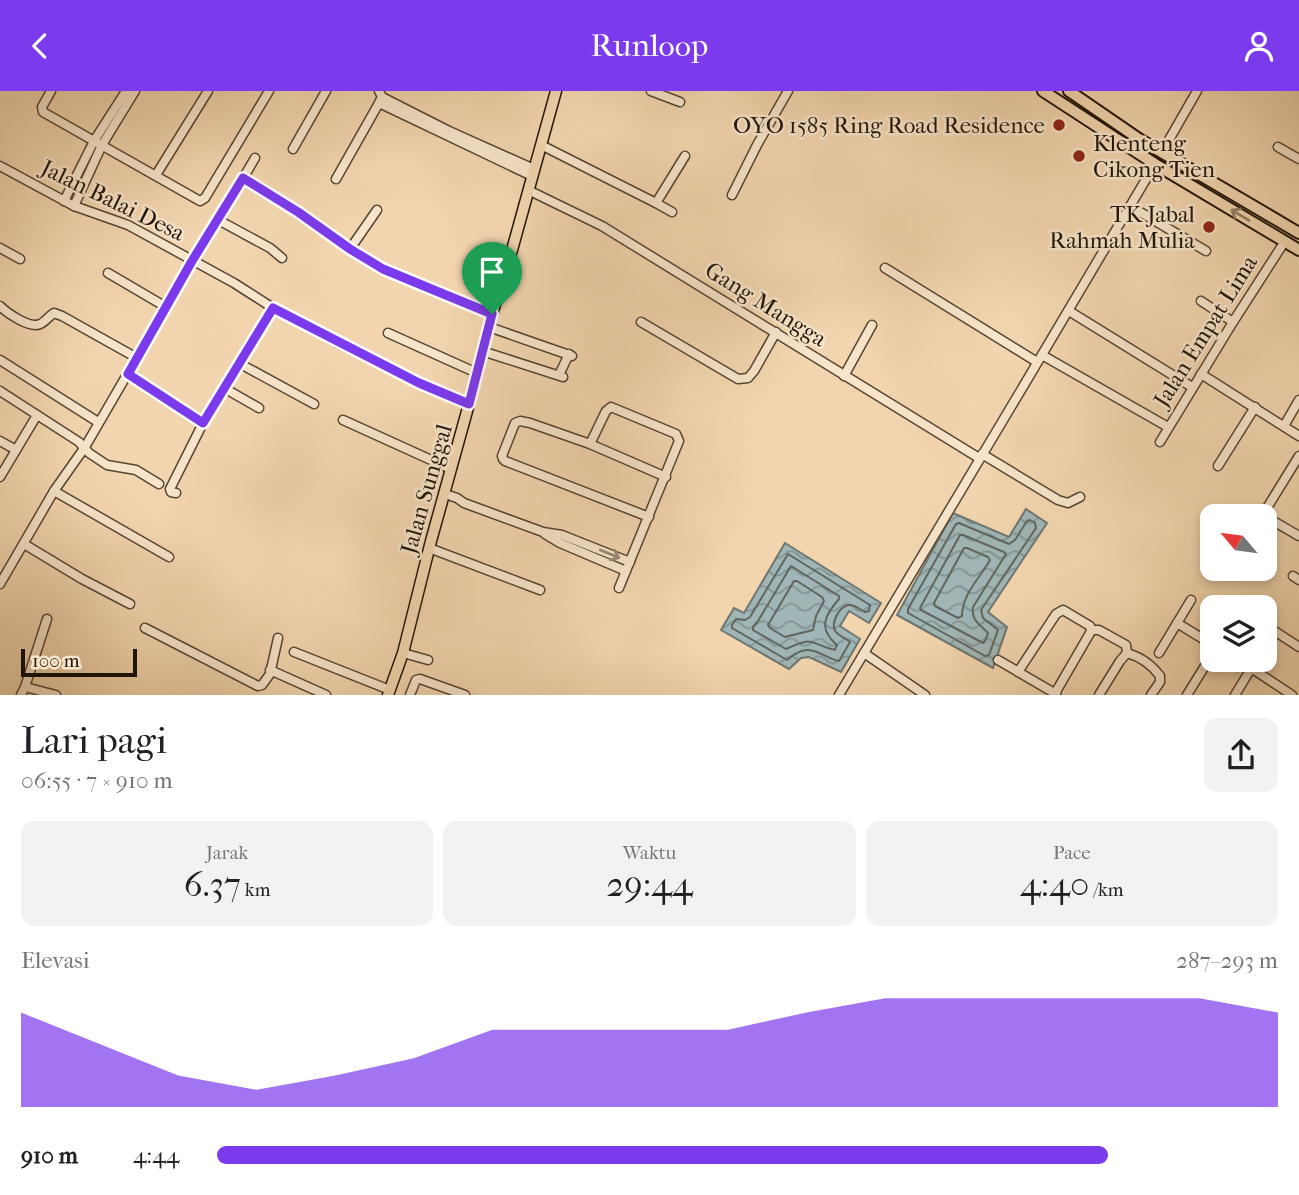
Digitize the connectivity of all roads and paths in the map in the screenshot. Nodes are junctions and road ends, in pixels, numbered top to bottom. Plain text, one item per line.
1 (51, 91) edge
2 (126, 91) edge
3 (135, 91) edge
4 (208, 91) edge
5 (269, 91) edge
6 (326, 91) edge
7 (556, 91) edge
8 (651, 91) edge
9 (788, 91) edge
10 (1044, 91) edge
11 (1069, 91) edge
12 (1197, 91) edge
13 (380, 97) edge
14 (680, 102) dead end
15 (98, 143) junction
16 (541, 145) junction
17 (1278, 147) dead end
18 (293, 149) dead end
19 (1162, 152) junction
20 (685, 156) dead end
21 (256, 158) dead end
22 (1299, 159) edge
23 (1155, 164) junction
24 (0, 166) edge
25 (533, 173) junction
26 (156, 175) junction
27 (243, 178) junction
28 (336, 179) dead end
29 (528, 190) junction
30 (732, 195) dead end
31 (64, 201) junction
32 (656, 203) junction
33 (74, 206) junction
34 (1130, 206) junction
35 (377, 209) dead end
36 (672, 212) dead end
37 (218, 221) junction
38 (1298, 229) edge
39 (1285, 241) junction
40 (0, 248) edge
41 (350, 249) junction
42 (1299, 250) edge
43 (1206, 251) dead end
44 (282, 258) dead end
45 (20, 259) dead end
46 (192, 261) junction
47 (885, 268) dead end
48 (108, 273) dead end
49 (1201, 301) dead end
50 (0, 306) edge
51 (166, 307) junction
52 (273, 308) junction
53 (1069, 311) junction
54 (492, 314) junction
55 (1233, 322) junction
56 (641, 323) dead end
57 (872, 325) dead end
58 (489, 327) junction
59 (388, 333) dead end
60 (776, 333) junction
61 (482, 351) junction
62 (137, 358) junction
63 (1040, 359) junction
64 (0, 360) edge
65 (246, 367) dead end
66 (477, 373) junction
67 (128, 374) junction
68 (1200, 374) junction
69 (844, 376) junction
70 (1192, 387) junction
71 (224, 388) junction
72 (0, 391) edge
73 (1299, 400) edge
74 (314, 404) dead end
75 (469, 404) junction
76 (1255, 407) junction
77 (259, 408) dead end
78 (37, 415) junction
79 (343, 420) dead end
80 (98, 422) junction
81 (203, 423) junction
82 (1284, 426) junction
83 (1168, 427) junction
84 (1299, 436) edge
85 (0, 441) edge
86 (1160, 442) dead end
87 (590, 444) junction
88 (85, 447) junction
89 (16, 450) junction
90 (981, 456) junction
91 (1299, 456) edge
92 (1218, 466) dead end
93 (451, 469) junction
94 (0, 477) edge
95 (666, 477) junction
96 (159, 484) dead end
97 (54, 491) junction
98 (176, 493) dead end
99 (444, 497) junction
100 (1080, 497) dead end
101 (1269, 504) edge
102 (649, 517) junction
103 (1278, 524) edge
104 (1299, 536) edge
105 (23, 544) junction
106 (429, 548) junction
107 (169, 557) dead end
108 (628, 567) junction
109 (0, 584) edge
110 (619, 588) dead end
111 (540, 590) dead end
112 (1191, 600) dead end
113 (130, 604) dead end
114 (47, 619) dead end
115 (1177, 623) junction
116 (145, 628) dead end
117 (1091, 630) junction
118 (1277, 633) edge
119 (1200, 637) edge
120 (278, 638) dead end
121 (1299, 647) edge
122 (294, 652) dead end
123 (403, 653) junction
124 (864, 653) junction
125 (1127, 653) junction
126 (1159, 653) dead end
127 (428, 660) dead end
128 (998, 660) dead end
129 (270, 670) junction
130 (1018, 672) junction
131 (1201, 672) edge
132 (1249, 672) edge
133 (1259, 672) edge
134 (23, 691) edge
135 (389, 692) edge
136 (1056, 694) edge
137 (56, 695) edge
138 (326, 695) edge
139 (410, 695) edge
140 (465, 695) edge
141 (839, 695) edge
142 (925, 695) edge
143 (1099, 695) edge
144 (1151, 695) edge
145 (1186, 695) edge
146 (1235, 695) edge
147 (1292, 695) edge

1 - 15 street
2 - 15 street
3 - 15 street
4 - 26 street
5 - 26 street
6 - 18 street
7 - 16 main road, Jalan Sunggal
8 - 14 street
9 - 30 street
10 - 23 highway
11 - 19 highway
12 - 19 street
13 - 25 street
13 - 28 street
15 - 26 street
15 - 31 street
15 - 33 street
16 - 25 main road, Jalan Sunggal
16 - 32 street
17 - 22 street
19 - 38 highway
20 - 32 street
21 - 27 street
23 - 34 street
39 -> 23 highway
24 - 31 street, Jalan Balai Desa
25 - 29 main road, Jalan Sunggal
27 - 37 street
27 - 41 street
29 - 54 main road, Jalan Sunggal
29 - 60 street, Gang Mangga
31 - 33 street, Jalan Balai Desa
32 - 36 street
33 - 46 street, Jalan Balai Desa
34 - 43 street
34 - 53 street
35 - 41 street
37 - 44 street
37 - 46 street
39 - 42 highway
39 - 55 street, Jalan Empat Lima
40 - 45 street
41 - 54 street
46 - 51 street
46 - 52 street, Jalan Balai Desa
47 - 63 street
48 - 51 street
49 - 55 street
50 - 62 street
51 - 62 street
52 - 71 street
52 - 75 street, Jalan Balai Desa
53 - 63 street
53 - 70 street
54 - 58 main road, Jalan Sunggal
55 - 68 street, Jalan Empat Lima
56 - 60 street
57 - 69 street
58 - 61 main road, Jalan Sunggal
58 - 61 street
59 - 66 street
60 - 69 street, Gang Mangga
61 - 66 main road, Jalan Sunggal
62 - 67 street
63 - 83 street
63 - 90 street
64 - 80 street
65 - 74 street
66 - 75 main road, Jalan Sunggal
67 - 80 street
67 - 81 street
68 - 70 street, Jalan Empat Lima
68 - 76 street
69 - 90 street, Gang Mangga
70 - 83 street, Jalan Empat Lima
71 - 77 street
71 - 81 street
72 - 78 street
73 - 82 street
75 - 93 main road, Jalan Sunggal
76 - 82 street
76 - 92 street
78 - 88 street
78 - 89 street
79 - 93 street
80 - 88 street
81 - 98 street
82 - 84 street
83 - 86 street, Jalan Empat Lima
85 - 89 street
87 - 95 street
87 - 95 street
87 - 102 street
88 - 96 street
88 - 97 street
89 - 94 street
90 - 100 street, Gang Mangga
90 - 124 street
91 - 101 street
93 - 99 main road, Jalan Sunggal
95 - 102 street
97 - 105 street
97 - 107 street
99 - 106 main road, Jalan Sunggal
99 - 108 street
102 - 108 street
103 - 104 street
105 - 109 street
105 - 113 street
106 - 111 street
106 - 123 main road, Jalan Sunggal
108 - 110 street
112 - 115 street
114 - 134 street
115 - 119 street
115 - 126 street
116 - 129 street
117 - 125 street
117 - 130 street
117 - 136 street
118 - 121 street
120 - 129 street
122 - 135 street
123 - 127 street
123 - 135 main road, Jalan Sunggal
124 - 141 street
124 - 142 street
125 - 143 street
125 - 144 street
128 - 130 street
129 - 138 street
130 - 136 street
131 - 145 street
132 - 146 street
133 - 147 street
134 - 137 street
139 - 140 street

